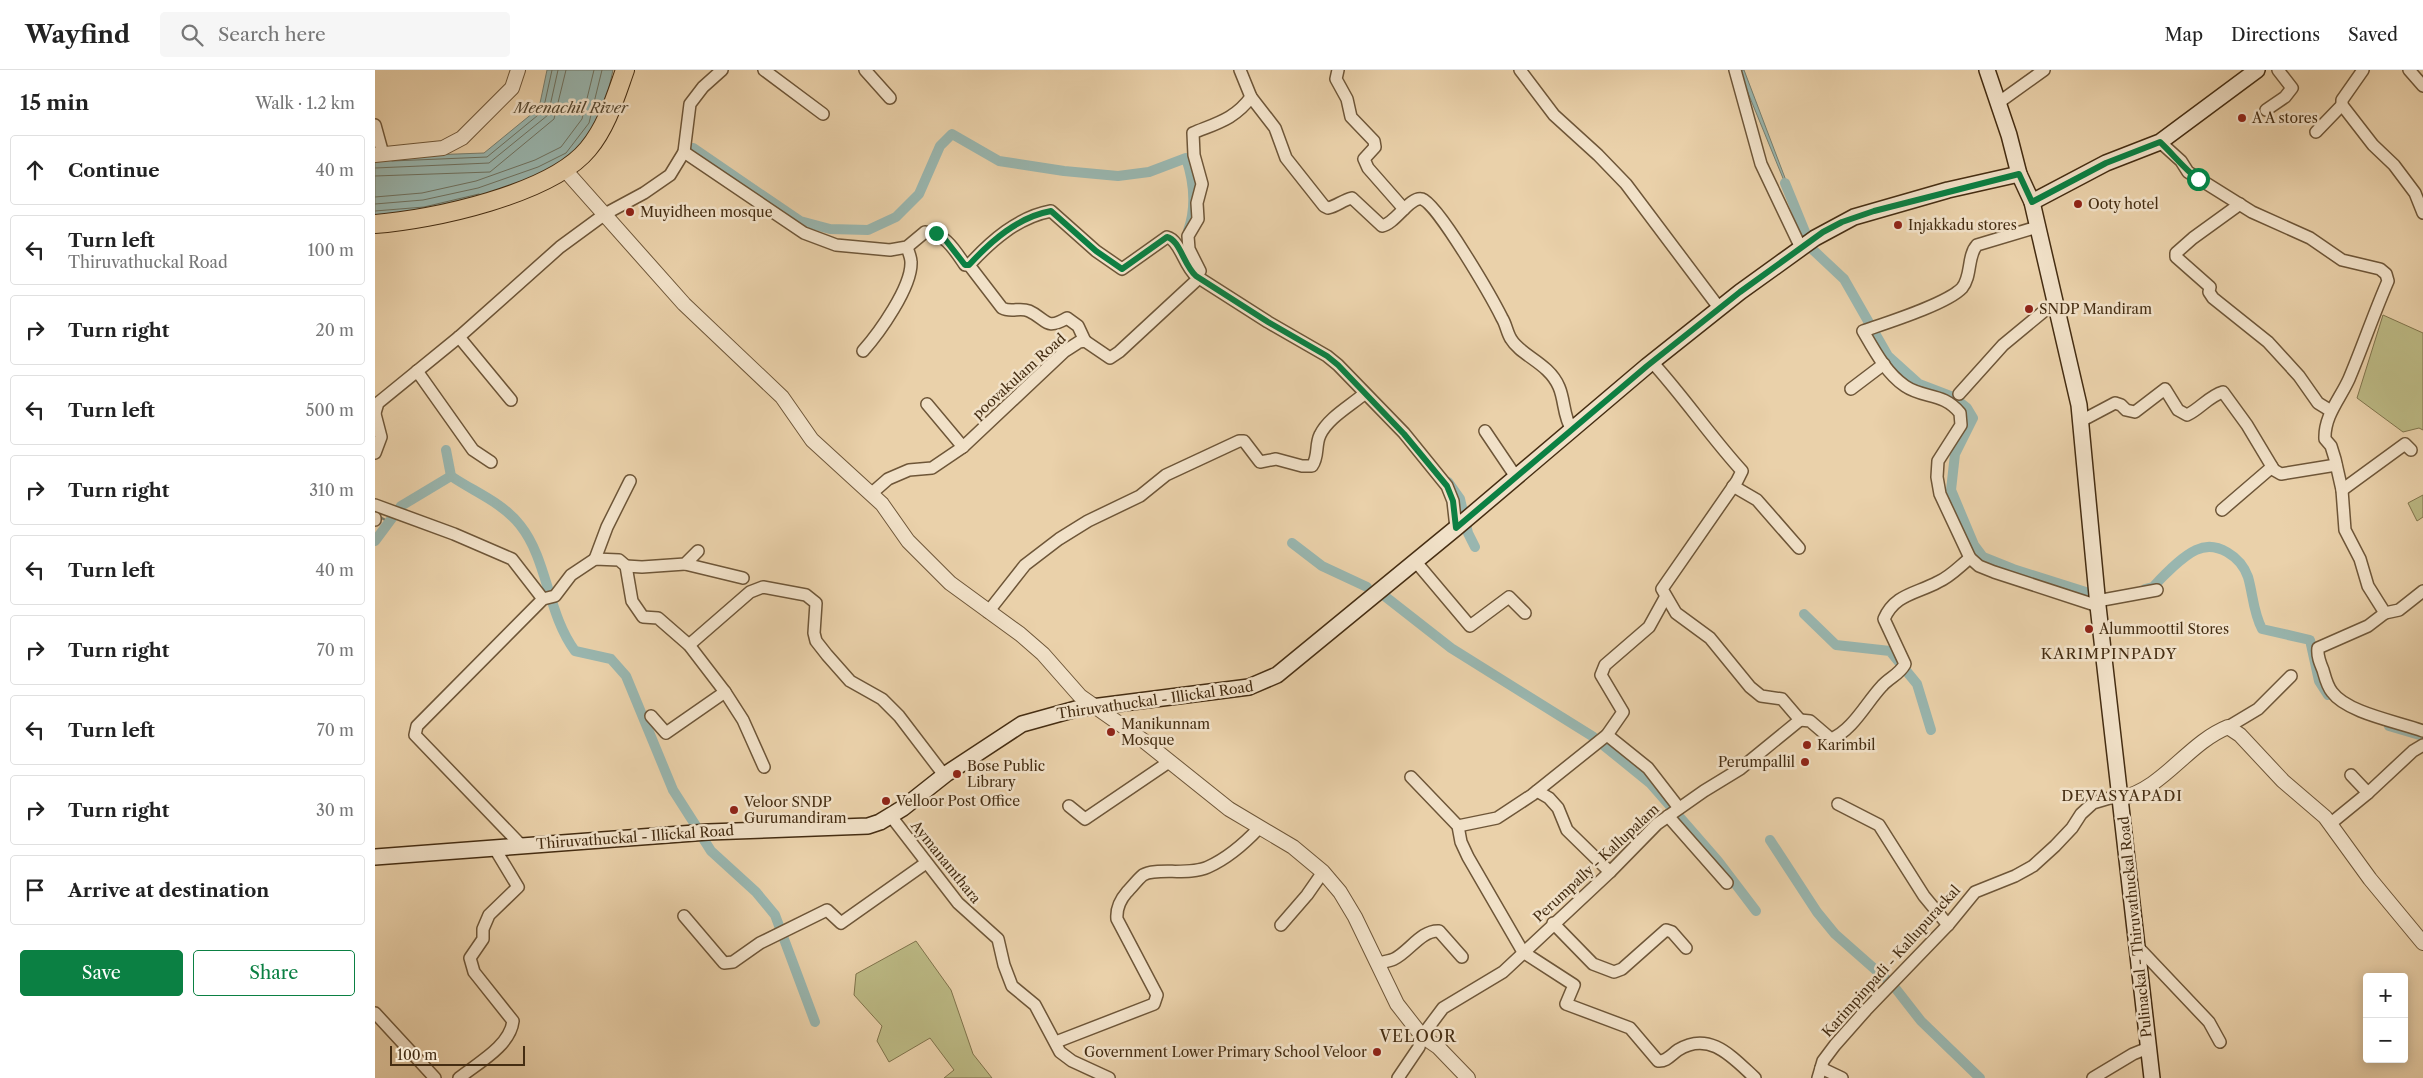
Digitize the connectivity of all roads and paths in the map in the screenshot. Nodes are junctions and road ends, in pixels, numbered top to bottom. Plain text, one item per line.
1 (519, 70) edge
2 (625, 70) edge
3 (722, 70) edge
4 (764, 70) edge
5 (865, 70) edge
6 (1240, 70) edge
7 (1339, 70) edge
8 (1520, 70) edge
9 (1735, 70) edge
10 (1987, 70) edge
11 (2044, 70) edge
12 (2257, 70) edge
13 (2278, 70) edge
14 (2363, 70) edge
15 (2409, 70) edge
16 (712, 74) edge
17 (2423, 86) edge
18 (1251, 97) junction
19 (890, 98) dead end
20 (1998, 103) junction
21 (2342, 105) junction
22 (2266, 110) dead end
23 (823, 114) dead end
24 (375, 125) edge
25 (2316, 132) dead end
26 (2160, 142) junction
27 (684, 152) junction
28 (379, 154) edge
29 (565, 170) junction
30 (2019, 174) junction
31 (2032, 202) junction
32 (2240, 204) junction
33 (1404, 209) junction
34 (605, 214) junction
35 (2423, 214) edge
36 (375, 224) edge
37 (2037, 227) junction
38 (1807, 244) junction
39 (907, 247) junction
40 (969, 265) junction
41 (1198, 275) junction
42 (2055, 302) junction
43 (1720, 309) junction
44 (459, 337) junction
45 (1085, 341) junction
46 (863, 351) dead end
47 (1653, 362) junction
48 (1884, 364) junction
49 (417, 372) junction
50 (1851, 389) dead end
51 (1364, 394) junction
52 (1959, 394) dead end
53 (511, 400) dead end
54 (927, 404) dead end
55 (2331, 411) junction
56 (375, 413) edge
57 (2081, 422) junction
58 (1572, 430) junction
59 (1485, 431) dead end
60 (963, 447) junction
61 (2411, 450) dead end
62 (375, 453) edge
63 (491, 462) dead end
64 (2336, 465) junction
65 (2272, 467) junction
66 (1516, 477) junction
67 (630, 481) dead end
68 (1733, 486) junction
69 (2342, 490) junction
70 (872, 493) junction
71 (375, 505) edge
72 (2222, 510) dead end
73 (1463, 523) junction
74 (1799, 548) dead end
75 (698, 551) dead end
76 (1970, 558) junction
77 (595, 559) junction
78 (1416, 562) junction
79 (685, 564) junction
80 (626, 566) junction
81 (743, 578) dead end
82 (2157, 590) dead end
83 (2423, 591) edge
84 (548, 598) junction
85 (1665, 598) junction
86 (2097, 598) junction
87 (988, 612) junction
88 (1525, 613) dead end
89 (2385, 613) junction
90 (689, 645) junction
91 (2291, 676) dead end
92 (725, 692) junction
93 (1096, 707) junction
94 (651, 716) dead end
95 (1800, 720) junction
96 (2228, 727) junction
97 (2423, 731) edge
98 (1601, 740) junction
99 (2422, 743) edge
100 (1169, 762) junction
101 (764, 767) dead end
102 (944, 775) junction
103 (2351, 775) dead end
104 (1411, 777) dead end
105 (1537, 791) junction
106 (2368, 793) junction
107 (2121, 797) junction
108 (1837, 804) dead end
109 (1069, 806) dead end
110 (1679, 808) junction
111 (890, 815) junction
112 (1668, 816) junction
113 (2330, 824) junction
114 (1458, 826) junction
115 (1259, 828) junction
116 (521, 845) junction
117 (495, 849) junction
118 (375, 857) edge
119 (926, 863) junction
120 (1323, 872) junction
121 (1610, 872) junction
122 (1727, 883) dead end
123 (684, 916) dead end
124 (1553, 923) junction
125 (1281, 925) dead end
126 (1948, 925) junction
127 (2423, 943) edge
128 (2136, 945) junction
129 (1686, 948) dead end
130 (1523, 952) junction
131 (1462, 957) dead end
132 (1378, 963) junction
133 (375, 1013) edge
134 (1422, 1036) junction
135 (1056, 1042) junction
136 (2220, 1042) dead end
137 (2148, 1048) junction
138 (1819, 1073) edge
139 (435, 1078) edge
140 (459, 1078) edge
141 (1109, 1078) edge
142 (1397, 1078) edge
143 (1468, 1078) edge
144 (1755, 1078) edge
145 (1842, 1078) edge
146 (2093, 1078) edge
147 (2152, 1078) edge

1 - 28 street
2 - 29 main road
3 - 16 street
4 - 23 street
5 - 19 street
6 - 18 street
7 - 33 street
8 - 43 street
9 - 38 street
10 - 20 main road, Pulinackal - Thiruvathuckal Road
11 - 20 street
12 - 26 main road
13 - 22 street
14 - 21 street
15 - 17 street
16 - 27 street
18 - 33 street
18 - 41 street
20 - 30 main road, Pulinackal - Thiruvathuckal Road
21 - 25 street
21 - 35 street
24 - 28 street
26 - 31 main road
26 - 32 street
27 - 34 street
27 - 39 street
29 - 34 street
29 - 36 main road
30 - 31 main road, Pulinackal - Thiruvathuckal Road
30 - 38 main road, Thiruvathuckal - Illickal Road
31 - 37 main road, Pulinackal - Thiruvathuckal Road
32 - 55 street
32 - 55 street
33 - 58 street
34 - 44 street
34 - 70 street
37 - 42 main road, Pulinackal - Thiruvathuckal Road
37 - 48 street
38 - 43 main road, Thiruvathuckal - Illickal Road
39 - 40 street
39 - 46 street
40 - 41 street
40 - 45 street
41 - 45 street, poovakulam Road
41 - 51 street
42 - 52 street
42 - 57 main road, Pulinackal - Thiruvathuckal Road
43 - 47 main road, Thiruvathuckal - Illickal Road
44 - 49 street
44 - 53 street
45 - 60 street, poovakulam Road
47 - 58 main road, Thiruvathuckal - Illickal Road
47 - 68 street
48 - 50 street
48 - 76 street
49 - 56 street
49 - 63 street
51 - 73 street
51 - 87 street
54 - 60 street
55 - 64 street
56 - 62 street
57 - 65 street
57 - 86 main road, Pulinackal - Thiruvathuckal Road
58 - 66 main road, Thiruvathuckal - Illickal Road
59 - 66 street
60 - 70 street, poovakulam Road
61 - 69 street
64 - 65 street
64 - 69 street
65 - 72 street
66 - 73 main road, Thiruvathuckal - Illickal Road
67 - 77 street
68 - 74 street
68 - 85 street
69 - 89 street
70 - 87 street
71 - 84 street
73 - 78 main road, Thiruvathuckal - Illickal Road
75 - 79 street
76 - 86 street
76 - 95 street
77 - 80 street
77 - 84 street
78 - 88 street
78 - 93 main road, Thiruvathuckal - Illickal Road
79 - 80 street
79 - 81 street
80 - 90 street
82 - 86 street
83 - 89 street
84 - 116 street
85 - 95 street
85 - 98 street
86 - 107 main road, Pulinackal - Thiruvathuckal Road
87 - 93 street
89 - 97 street
90 - 92 street
90 - 102 street
91 - 96 street
92 - 94 street
92 - 101 street
93 - 100 street
93 - 102 main road, Thiruvathuckal - Illickal Road
95 - 110 street, Perumpally - Kallupalam
96 - 107 street
96 - 113 street
98 - 105 street
98 - 110 street
99 - 106 street
100 - 109 street
100 - 115 street
102 - 111 main road, Thiruvathuckal - Illickal Road
103 - 106 street
104 - 114 street
105 - 114 street
105 - 121 street
106 - 113 street
107 - 126 street, Karimpinpadi - Kallupurackal
107 - 128 main road, Pulinackal - Thiruvathuckal Road
108 - 126 street
110 - 112 street, Perumpally - Kallupalam
111 - 116 main road, Thiruvathuckal - Illickal Road
111 - 119 street, Aymanamthara
112 - 121 street, Perumpally - Kallupalam
112 - 122 street
113 - 127 street
114 - 130 street
115 - 120 street
115 - 135 street
116 - 117 main road, Thiruvathuckal - Illickal Road
117 - 118 main road, Thiruvathuckal - Illickal Road
117 - 140 street
119 - 123 street
119 - 135 street, Aymanamthara
120 - 125 street
120 - 132 street
121 - 124 street, Perumpally - Kallupalam
124 - 129 street
124 - 130 street, Perumpally - Kallupalam
126 - 138 street, Karimpinpadi - Kallupurackal
128 - 136 street
128 - 137 main road, Pulinackal - Thiruvathuckal Road
130 - 134 street, Perumpally - Kallupalam
130 - 144 street
131 - 132 street
132 - 134 street
133 - 139 street
134 - 142 street, Perumpally - Kallupalam
134 - 143 street
135 - 141 street, Aymanamthara
137 - 146 street
137 - 147 main road, Pulinackal - Thiruvathuckal Road
138 - 145 street

